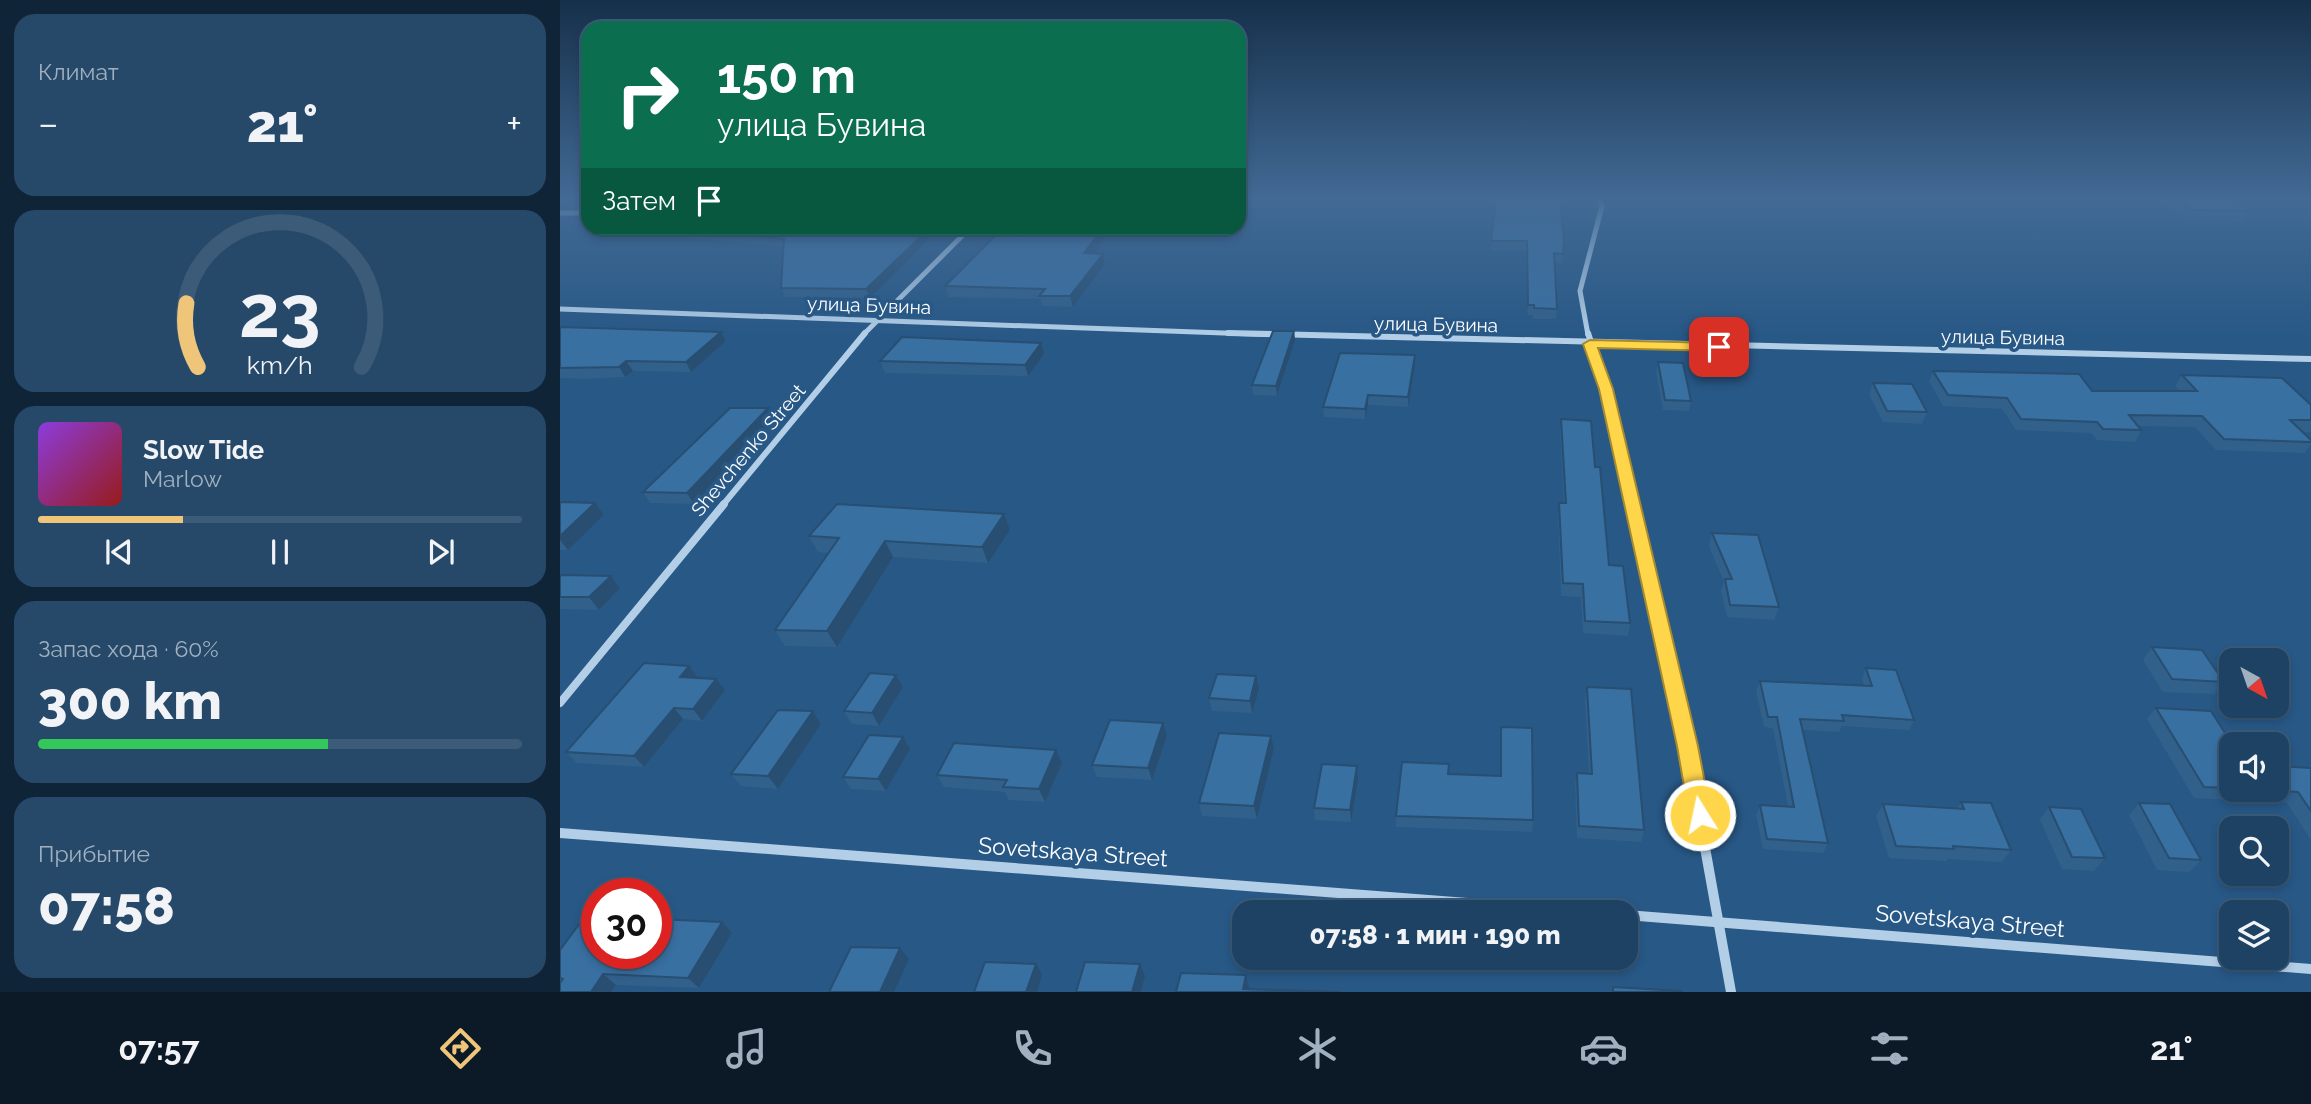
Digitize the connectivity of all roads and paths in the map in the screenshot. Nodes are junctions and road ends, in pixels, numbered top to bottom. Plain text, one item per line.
1 (953, 244) edge
2 (1592, 244) edge
3 (560, 309) edge
4 (875, 321) junction
5 (1590, 344) junction
6 (2311, 359) edge
7 (560, 703) edge
8 (560, 834) edge
9 (1426, 900) edge
10 (1638, 916) edge
11 (1719, 922) junction
12 (2311, 969) edge
13 (1731, 992) edge

1 - 4 street, Shevchenko Street
2 - 5 street
3 - 4 street, улица Бувина
4 - 5 street, улица Бувина
4 - 7 street, Shevchenko Street
5 - 6 street, улица Бувина
5 - 11 street
8 - 9 street, Sovetskaya Street
10 - 11 street, Sovetskaya Street
11 - 12 street, Sovetskaya Street
11 - 13 street

